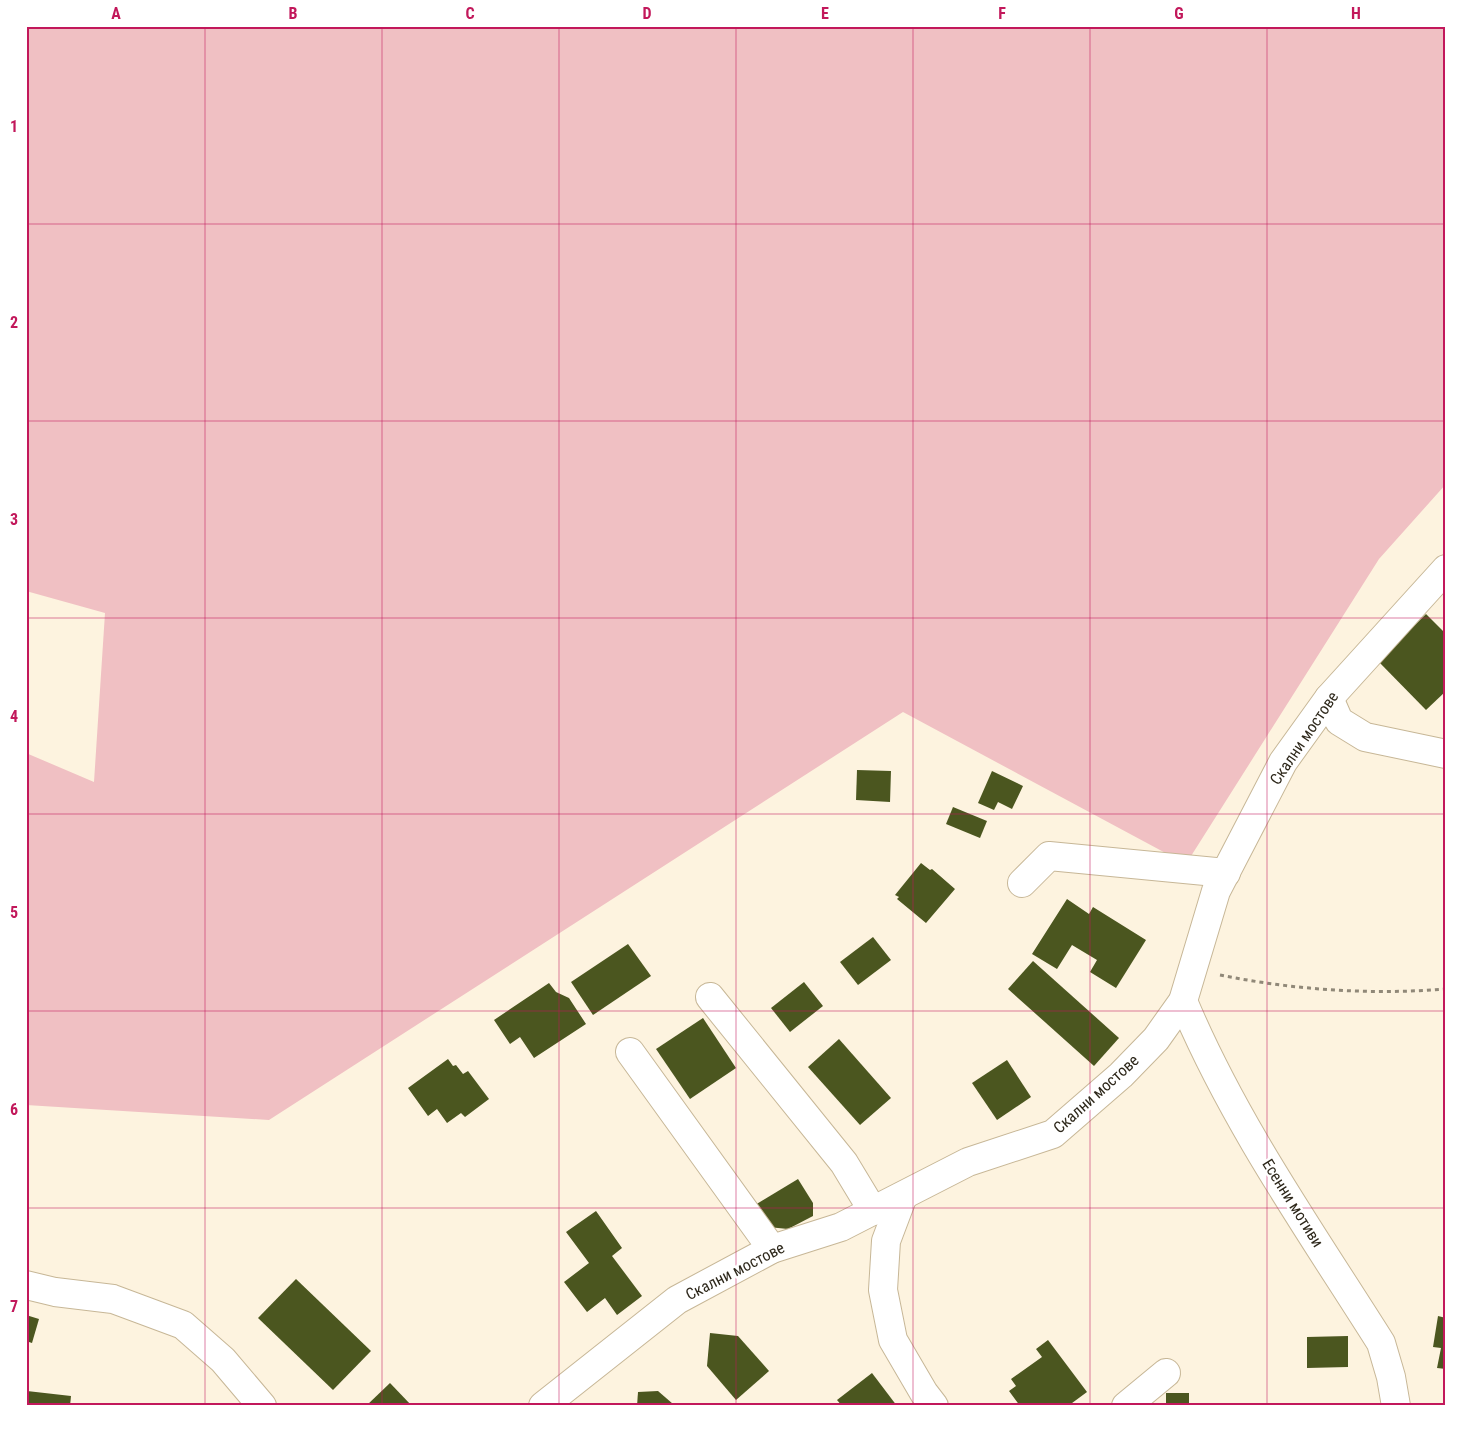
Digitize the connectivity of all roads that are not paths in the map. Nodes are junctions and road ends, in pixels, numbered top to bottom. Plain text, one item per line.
1 (1446, 569) edge
2 (1329, 698) junction
3 (1446, 754) edge
4 (1226, 873) junction
5 (1022, 883) dead end
6 (710, 997) dead end
7 (1183, 1001) junction
8 (630, 1052) dead end
9 (903, 1196) junction
10 (873, 1211) junction
11 (772, 1249) junction
12 (26, 1285) edge
13 (1166, 1373) dead end
14 (262, 1406) edge
15 (542, 1406) edge
16 (934, 1406) edge
17 (1126, 1406) edge
18 (1396, 1406) edge

1 - 2 street, Скални мостове
2 - 3 street
2 - 4 street, Скални мостове
4 - 5 street
4 - 7 street, Скални мостове
6 - 10 street
7 - 9 street, Скални мостове
7 - 18 street, Есенни мотиви
8 - 11 street
9 - 10 street, Скални мостове
9 - 16 street
10 - 11 street, Скални мостове
11 - 15 street, Скални мостове
12 - 14 street
13 - 17 street

